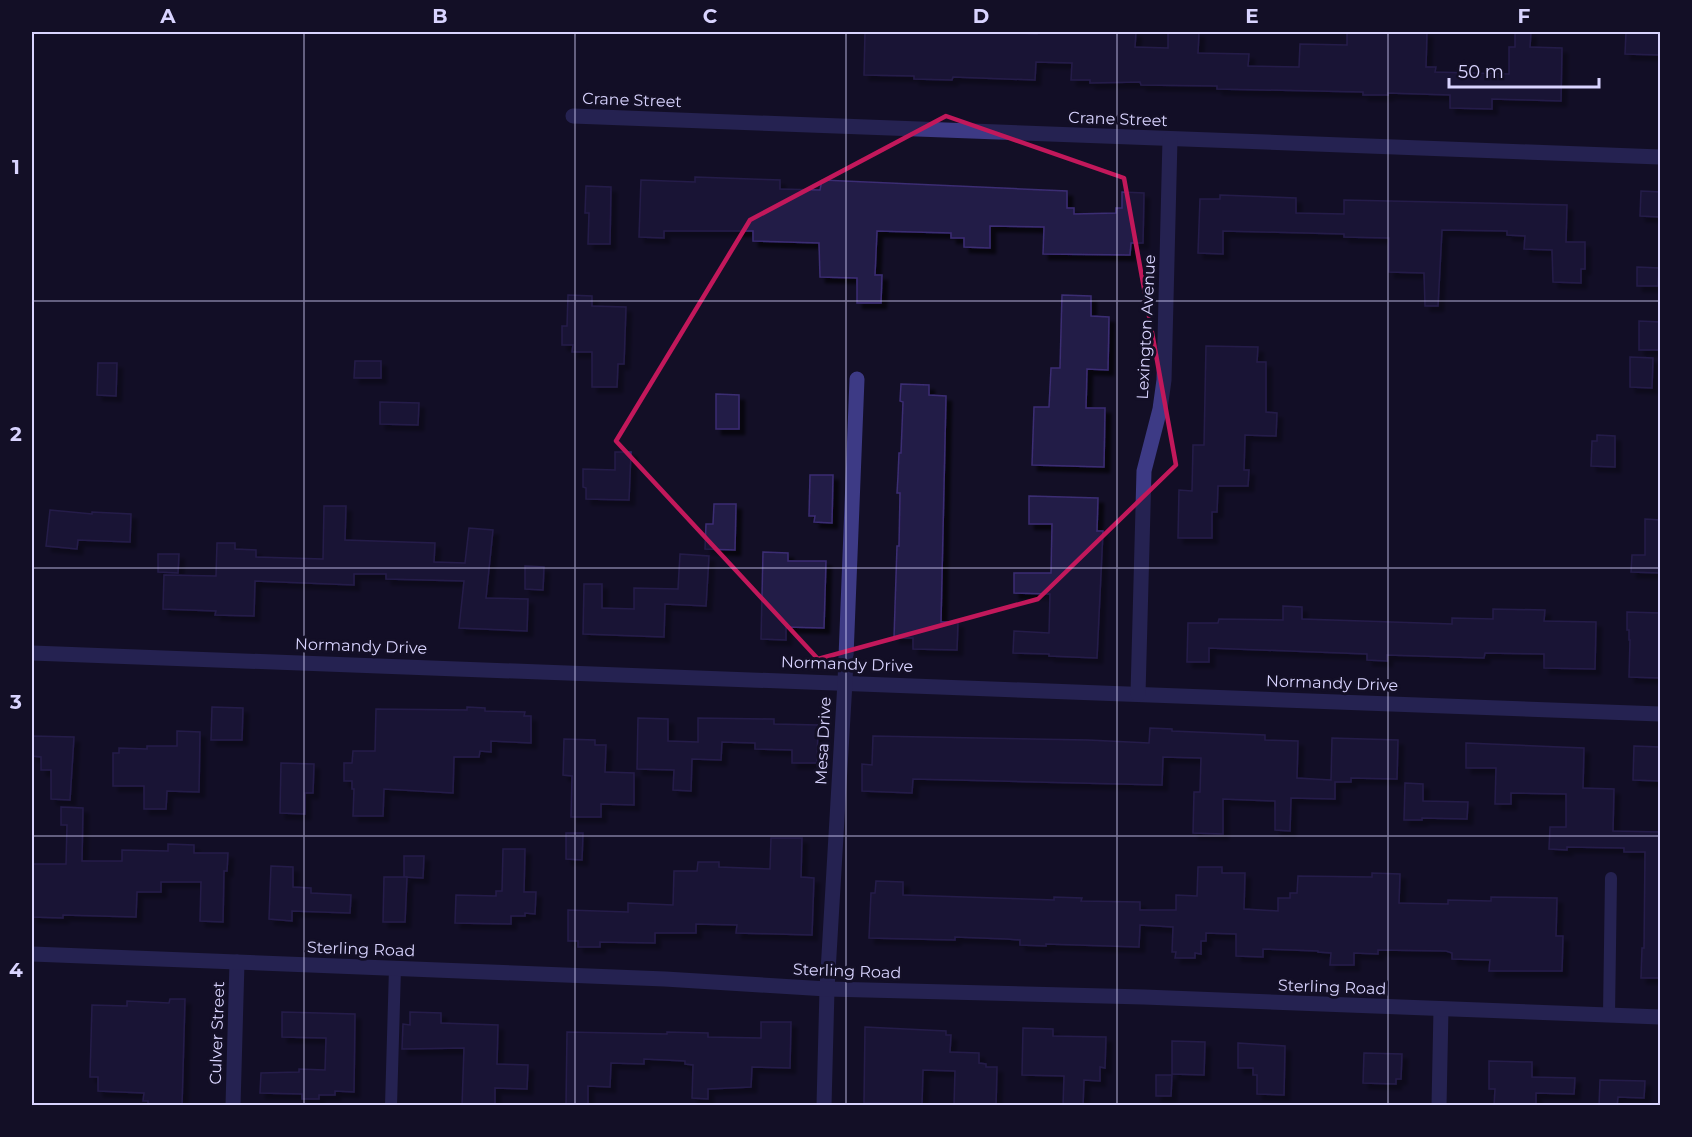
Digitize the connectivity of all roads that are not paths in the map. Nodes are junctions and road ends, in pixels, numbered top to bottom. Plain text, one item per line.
1 (573, 116) dead end
2 (1170, 139) junction
3 (1660, 157) edge
4 (856, 379) dead end
5 (32, 653) edge
6 (845, 682) junction
7 (1138, 694) junction
8 (1660, 714) edge
9 (1611, 878) dead end
10 (32, 954) edge
11 (237, 962) junction
12 (395, 968) junction
13 (826, 989) junction
14 (1441, 1009) junction
15 (1609, 1014) junction
16 (1660, 1017) edge
17 (233, 1106) edge
18 (391, 1106) edge
19 (825, 1106) edge
20 (1439, 1106) edge

1 - 2 street, Crane Street
2 - 3 street, Crane Street
2 - 7 street, Lexington Avenue
4 - 6 street, Mesa Drive
5 - 6 street, Normandy Drive
6 - 7 street, Normandy Drive
6 - 13 street, Mesa Drive
7 - 8 street, Normandy Drive
9 - 15 lane
10 - 11 street, Sterling Road
11 - 12 street, Sterling Road
11 - 17 street, Culver Street
12 - 13 street, Sterling Road
12 - 18 lane
13 - 14 street, Sterling Road
13 - 19 street, Mesa Drive
14 - 15 street, Sterling Road
14 - 20 street
15 - 16 street, Sterling Road

